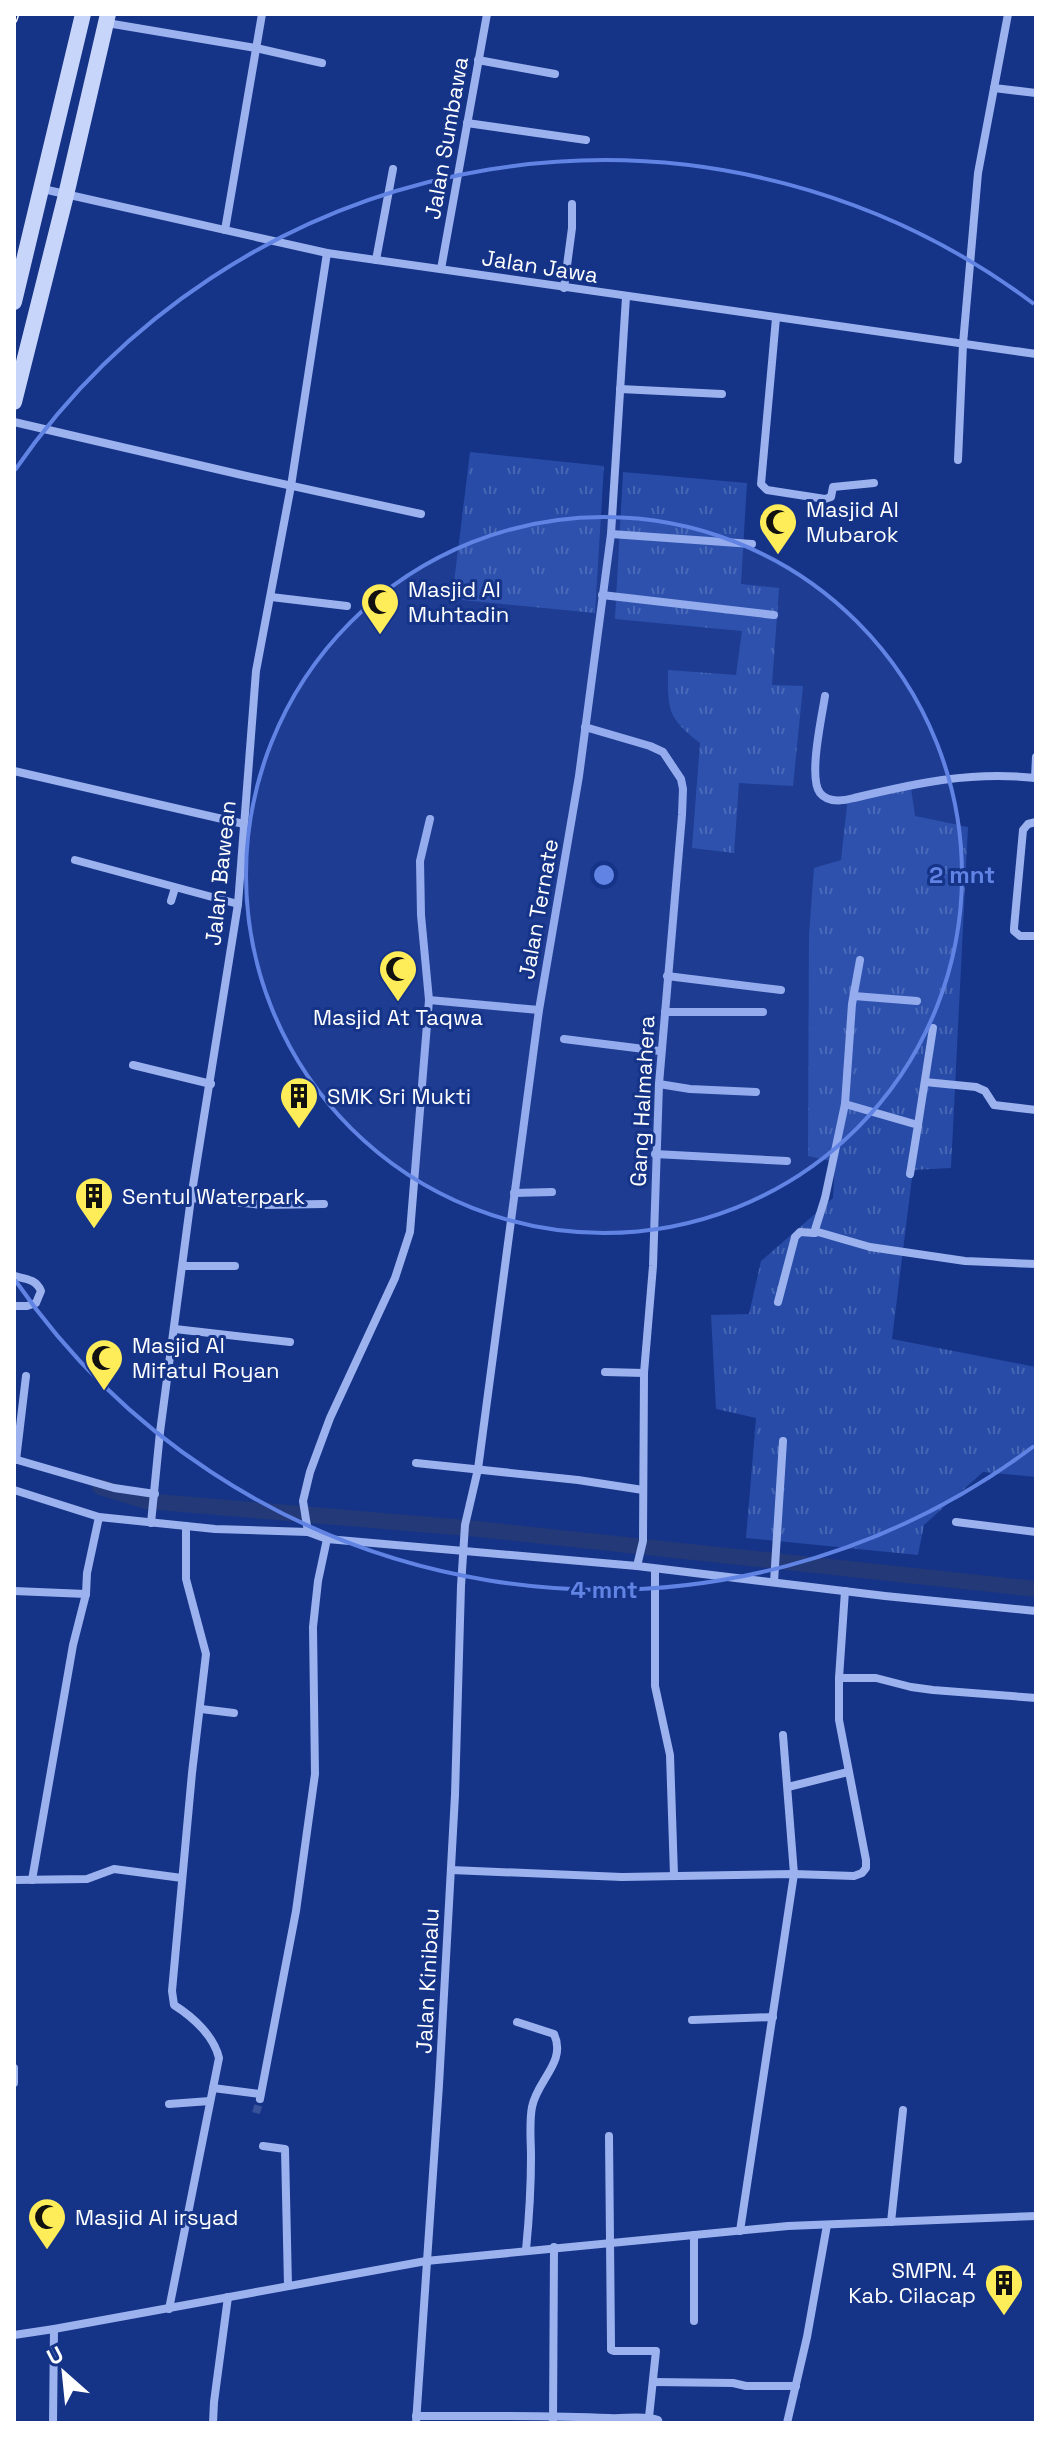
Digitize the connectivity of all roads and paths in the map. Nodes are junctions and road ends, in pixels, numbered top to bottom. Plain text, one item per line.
1 (83, 14) edge
2 (262, 14) edge
3 (487, 14) edge
4 (1008, 14) edge
5 (107, 18) edge
6 (256, 48) junction
7 (478, 60) junction
8 (322, 63) dead end
9 (555, 74) dead end
10 (994, 88) junction
11 (1036, 93) edge
12 (467, 123) junction
13 (586, 140) dead end
14 (393, 169) dead end
15 (43, 189) junction
16 (66, 195) junction
17 (572, 204) dead end
18 (225, 230) junction
19 (327, 253) junction
20 (376, 260) junction
21 (441, 269) junction
22 (564, 288) junction
23 (626, 297) junction
24 (14, 302) edge
25 (776, 318) junction
26 (963, 344) junction
27 (1036, 354) edge
28 (620, 389) junction
29 (722, 394) dead end
30 (14, 402) edge
31 (14, 422) edge
32 (958, 460) dead end
33 (874, 483) dead end
34 (291, 486) junction
35 (421, 514) dead end
36 (611, 534) junction
37 (752, 544) dead end
38 (602, 595) junction
39 (271, 597) junction
40 (347, 606) dead end
41 (774, 615) dead end
42 (825, 696) dead end
43 (585, 727) junction
44 (1036, 757) edge
45 (14, 771) edge
46 (1035, 778) edge
47 (430, 819) dead end
48 (1036, 822) edge
49 (244, 824) junction
50 (75, 860) dead end
51 (175, 888) junction
52 (171, 901) dead end
53 (238, 904) junction
54 (1036, 936) edge
55 (860, 960) dead end
56 (667, 976) junction
57 (781, 990) dead end
58 (854, 996) junction
59 (429, 1000) junction
60 (917, 1001) dead end
61 (539, 1010) junction
62 (665, 1012) junction
63 (763, 1012) dead end
64 (933, 1028) dead end
65 (564, 1039) dead end
66 (660, 1051) junction
67 (133, 1065) dead end
68 (925, 1082) junction
69 (211, 1084) junction
70 (659, 1084) junction
71 (756, 1092) dead end
72 (845, 1104) junction
73 (1036, 1110) edge
74 (918, 1125) junction
75 (655, 1154) junction
76 (787, 1161) dead end
77 (910, 1174) dead end
78 (552, 1192) dead end
79 (514, 1193) junction
80 (191, 1198) junction
81 (324, 1204) dead end
82 (814, 1233) junction
83 (1036, 1264) edge
84 (183, 1266) junction
85 (235, 1266) dead end
86 (14, 1276) edge
87 (778, 1302) dead end
88 (14, 1306) edge
89 (175, 1329) junction
90 (290, 1342) dead end
91 (605, 1372) dead end
92 (644, 1373) junction
93 (26, 1376) dead end
94 (783, 1441) dead end
95 (15, 1459) edge
96 (416, 1463) dead end
97 (478, 1469) junction
98 (14, 1490) edge
99 (643, 1490) junction
100 (154, 1496) junction
101 (99, 1517) junction
102 (152, 1520) junction
103 (956, 1522) dead end
104 (186, 1526) junction
105 (308, 1532) junction
106 (1036, 1532) edge
107 (327, 1539) junction
108 (465, 1541) joint
109 (464, 1553) junction
110 (639, 1562) junction
111 (655, 1569) junction
112 (774, 1577) junction
113 (14, 1591) edge
114 (845, 1591) junction
115 (86, 1594) junction
116 (1036, 1611) edge
117 (839, 1678) junction
118 (1036, 1698) edge
119 (201, 1709) junction
120 (234, 1713) dead end
121 (783, 1735) dead end
122 (848, 1772) junction
123 (788, 1787) junction
124 (451, 1870) junction
125 (794, 1874) junction
126 (674, 1875) junction
127 (182, 1878) junction
128 (14, 1880) edge
129 (32, 1880) junction
130 (773, 2017) junction
131 (692, 2020) dead end
132 (517, 2022) dead end
133 (14, 2068) edge
134 (14, 2083) edge
135 (213, 2088) junction
136 (210, 2101) junction
137 (169, 2104) dead end
138 (903, 2110) dead end
139 (609, 2136) dead end
140 (263, 2146) dead end
141 (1036, 2216) edge
142 (891, 2222) junction
143 (827, 2225) junction
144 (740, 2231) junction
145 (694, 2235) junction
146 (609, 2243) junction
147 (554, 2247) junction
148 (526, 2250) junction
149 (426, 2261) junction
150 (288, 2286) junction
151 (228, 2297) junction
152 (169, 2309) junction
153 (694, 2321) dead end
154 (54, 2329) junction
155 (14, 2335) edge
156 (654, 2382) junction
157 (796, 2386) junction
158 (649, 2417) junction
159 (553, 2419) edge
160 (416, 2420) edge
161 (53, 2423) edge
162 (213, 2423) edge
163 (659, 2423) edge
164 (787, 2423) edge

1 - 15 main road
2 - 6 street
3 - 7 street, Jalan Sumbawa
4 - 10 street
5 - 6 street
5 - 16 main road
6 - 8 street
6 - 18 street
7 - 9 street
7 - 12 street, Jalan Sumbawa
10 - 11 street
10 - 26 street
12 - 13 street
12 - 21 street, Jalan Sumbawa
14 - 20 street
15 - 16 street, Jalan Jawa
15 - 24 main road
16 - 18 street, Jalan Jawa
16 - 30 main road
17 - 22 street
18 - 19 street, Jalan Jawa
19 - 20 street, Jalan Jawa
19 - 34 street, Jalan Bawean
20 - 21 street, Jalan Jawa
21 - 22 street, Jalan Jawa
22 - 23 street, Jalan Jawa
23 - 25 street, Jalan Jawa
23 - 28 street, Jalan Ternate
25 - 26 street, Jalan Jawa
25 - 33 street
26 - 27 street, Jalan Jawa
26 - 32 street
28 - 29 street
28 - 36 street, Jalan Ternate
31 - 34 street
34 - 35 street
34 - 39 street, Jalan Bawean
36 - 37 street
36 - 38 street, Jalan Ternate
38 - 41 street
38 - 43 street, Jalan Ternate
39 - 40 street
39 - 49 street, Jalan Bawean
42 - 46 street
43 - 56 street, Gang Halmahera
43 - 61 street, Jalan Ternate
44 - 46 street
45 - 49 street
47 - 59 street
48 - 54 street
49 - 53 street, Jalan Bawean
50 - 51 street
51 - 52 street
51 - 53 street
53 - 69 street, Jalan Bawean
55 - 58 street
56 - 57 street
56 - 62 street, Gang Halmahera
58 - 60 street
58 - 72 street
59 - 61 street
59 - 105 street
61 - 79 street, Jalan Ternate
62 - 63 street
62 - 66 street, Gang Halmahera
64 - 68 street
65 - 66 street
66 - 70 street, Gang Halmahera
67 - 69 street
68 - 73 street
68 - 74 street
69 - 80 street, Jalan Bawean
70 - 71 street
70 - 75 street, Gang Halmahera
72 - 74 street
72 - 82 street
74 - 77 street
75 - 76 street
75 - 92 street, Gang Halmahera
78 - 79 street
79 - 97 street, Jalan Ternate
80 - 81 street
80 - 84 street, Jalan Bawean
82 - 83 street
82 - 87 street
84 - 85 street
84 - 89 street, Jalan Bawean
86 - 88 street
89 - 90 street
89 - 100 street, Jalan Bawean
91 - 92 street
92 - 99 street, Gang Halmahera
93 - 95 street
94 - 112 street
95 - 100 street
96 - 97 street
97 - 99 street
97 - 108 street, Jalan Ternate
98 - 101 street
99 - 110 street, Gang Halmahera
100 - 102 street, Jalan Bawean
101 - 102 street
101 - 115 street
102 - 104 street
103 - 106 street
104 - 105 street
104 - 119 street
105 - 107 street
107 - 109 street
107 - 135 street
108 - 109 street, Jalan Kinibalu
109 - 110 street
109 - 124 street, Jalan Kinibalu
110 - 111 street
111 - 112 street
111 - 126 street
112 - 114 street
113 - 115 street
114 - 116 street
114 - 117 street
115 - 129 street
117 - 118 street
117 - 122 street
119 - 120 street
119 - 127 street
121 - 123 street
122 - 123 street
122 - 125 street
123 - 125 street
124 - 126 street
124 - 149 street, Jalan Kinibalu
125 - 126 street
125 - 130 street
127 - 129 street
127 - 135 street
128 - 129 street
130 - 131 street
130 - 144 street
132 - 148 street
133 - 134 street
135 - 136 street
136 - 137 street
136 - 152 street
138 - 142 street
139 - 146 street
140 - 150 street
141 - 142 street
142 - 143 street
143 - 144 street
143 - 157 street
144 - 145 street
145 - 146 street
145 - 153 street
146 - 147 street
146 - 156 street
147 - 148 street
147 - 159 street
148 - 149 street
149 - 150 street
149 - 160 street, Jalan Kinibalu
150 - 151 street
151 - 152 street
151 - 162 street
152 - 154 street
154 - 155 street
154 - 161 street
156 - 157 street
156 - 158 street
157 - 164 street
158 - 159 street
158 - 163 street
159 - 160 street

